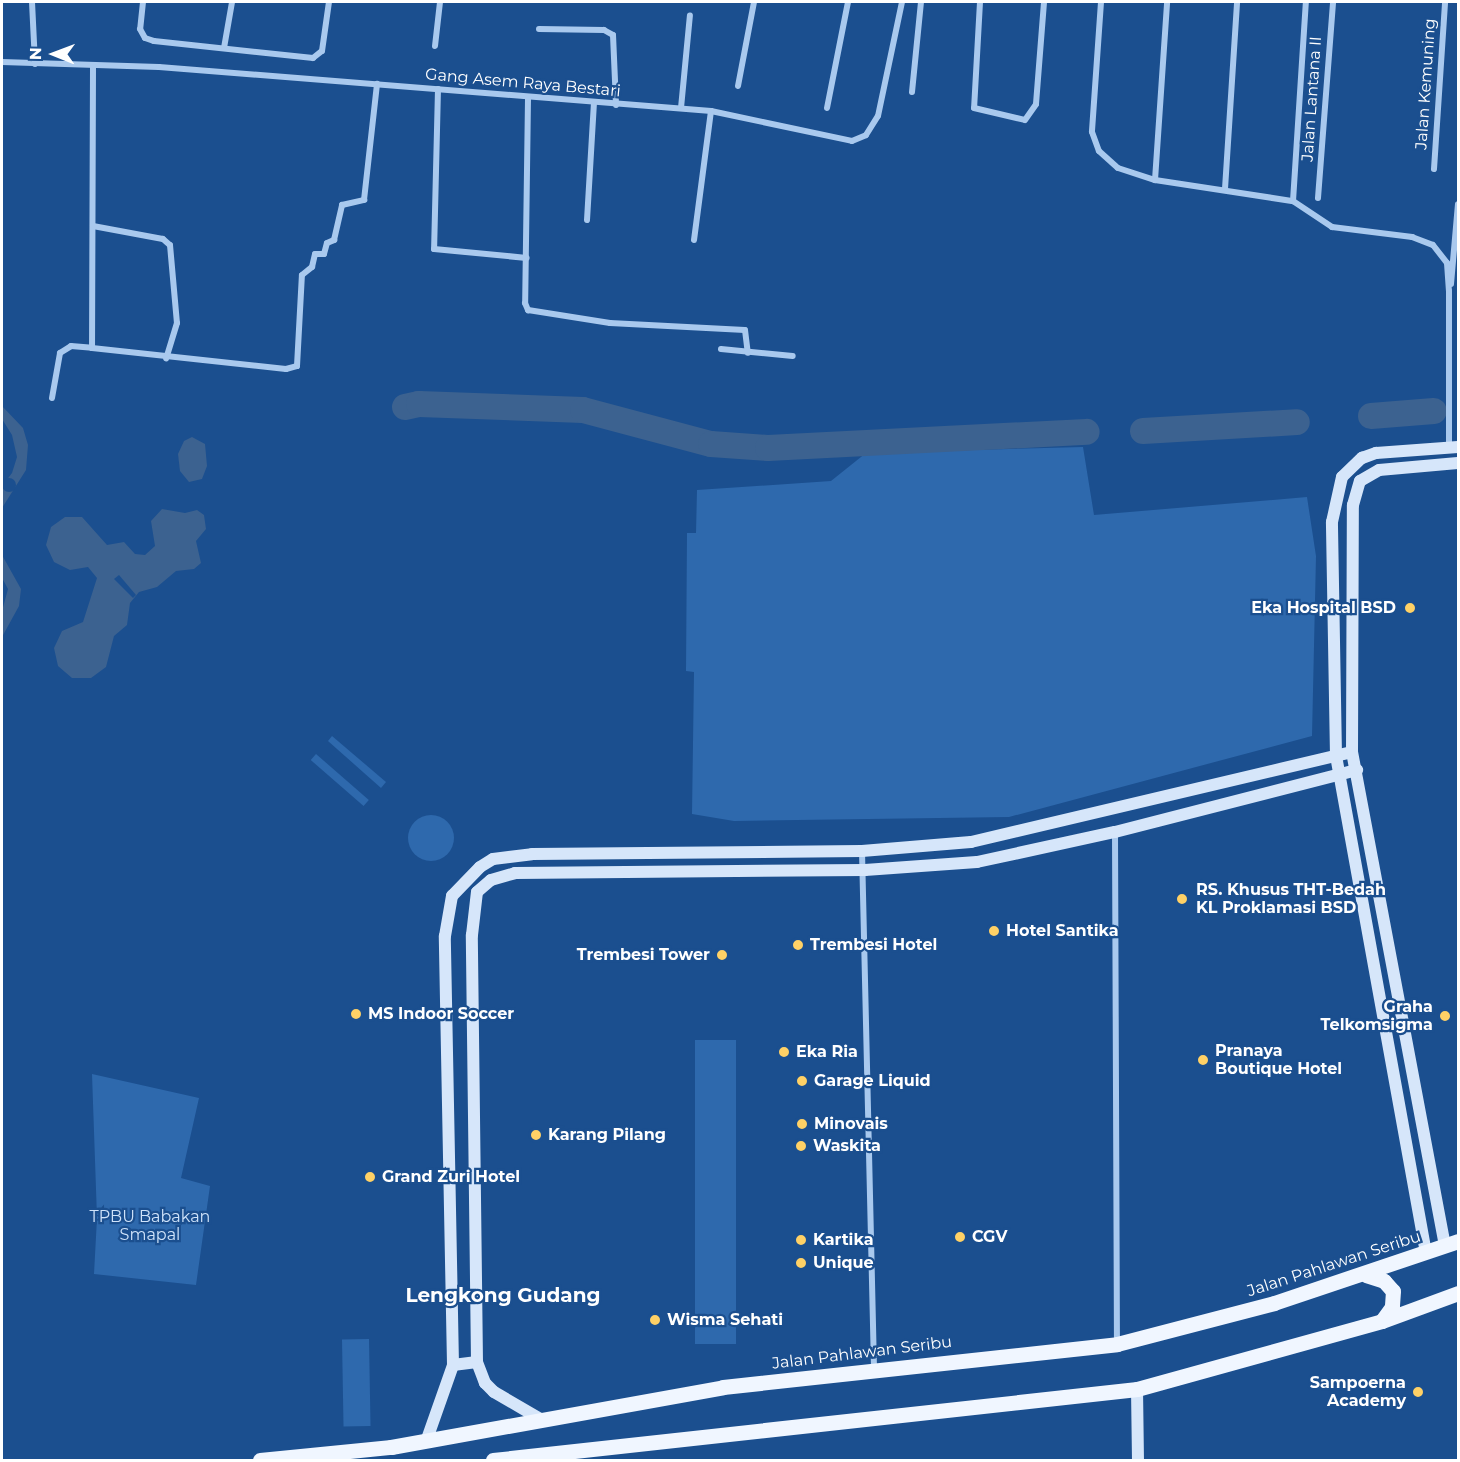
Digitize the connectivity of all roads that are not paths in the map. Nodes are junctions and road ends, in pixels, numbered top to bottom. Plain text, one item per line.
1 (32, 2) edge
2 (143, 2) edge
3 (232, 2) edge
4 (329, 2) edge
5 (440, 2) edge
6 (754, 2) edge
7 (848, 2) edge
8 (902, 2) edge
9 (921, 2) edge
10 (980, 2) edge
11 (1044, 2) edge
12 (1101, 2) edge
13 (1167, 2) edge
14 (1237, 2) edge
15 (1306, 2) edge
16 (1333, 2) edge
17 (1445, 2) edge
18 (690, 15) dead end
19 (539, 29) dead end
20 (435, 46) dead end
21 (224, 48) junction
22 (2, 62) edge
23 (34, 64) junction
24 (93, 66) junction
25 (377, 84) junction
26 (738, 86) dead end
27 (438, 89) junction
28 (912, 92) dead end
29 (528, 99) junction
30 (594, 103) junction
31 (616, 105) junction
32 (681, 108) junction
33 (827, 108) dead end
34 (711, 111) junction
35 (1434, 169) dead end
36 (1155, 180) junction
37 (1225, 189) junction
38 (1318, 198) dead end
39 (1293, 201) junction
40 (1458, 204) edge
41 (587, 220) dead end
42 (93, 226) junction
43 (694, 240) dead end
44 (527, 258) junction
45 (1449, 291) junction
46 (92, 348) junction
47 (721, 350) dead end
48 (748, 353) junction
49 (793, 356) dead end
50 (166, 358) junction
51 (52, 398) dead end
52 (1454, 447) edge
53 (1458, 463) edge
54 (1352, 752) junction
55 (1336, 756) junction
56 (1357, 770) junction
57 (1340, 773) junction
58 (1115, 832) junction
59 (862, 851) junction
60 (864, 870) junction
61 (457, 888) junction
62 (477, 892) junction
63 (1404, 1025) junction
64 (1386, 1028) junction
65 (1452, 1243) edge
66 (1426, 1252) junction
67 (1366, 1275) junction
68 (1458, 1293) edge
69 (1382, 1321) junction
70 (1117, 1344) junction
71 (477, 1362) junction
72 (453, 1365) junction
73 (874, 1370) junction
74 (1137, 1389) junction
75 (542, 1420) junction
76 (427, 1439) junction
77 (260, 1461) edge
78 (494, 1461) edge
79 (1138, 1461) edge

1 - 23 street
2 - 21 street
3 - 21 street
4 - 21 street
5 - 20 street
6 - 26 street
7 - 33 street
8 - 34 street, Gang Asem Raya Bestari
9 - 28 street
10 - 11 street
12 - 36 street
13 - 36 street
14 - 37 street
15 - 39 street
16 - 38 street, Jalan Lantana II
17 - 35 street, Jalan Kemuning
18 - 32 street
19 - 31 street
22 - 23 street, Gang Asem Raya Bestari
23 - 24 street, Gang Asem Raya Bestari
24 - 25 street, Gang Asem Raya Bestari
24 - 42 street
25 - 27 street, Gang Asem Raya Bestari
25 - 50 street
27 - 29 street, Gang Asem Raya Bestari
27 - 44 street
29 - 30 street, Gang Asem Raya Bestari
29 - 44 street
30 - 31 street, Gang Asem Raya Bestari
30 - 41 street
31 - 32 street, Gang Asem Raya Bestari
32 - 34 street, Gang Asem Raya Bestari
34 - 43 street
36 - 37 street
37 - 39 street
39 - 45 street
40 - 45 street
42 - 46 street
42 - 50 street
44 - 48 street
45 - 52 street
46 - 50 street
46 - 51 street
47 - 48 street
48 - 49 street
52 - 55 street
53 - 54 street
54 - 55 street
54 - 56 street
55 - 57 street
55 - 59 street
56 - 57 street
56 - 63 street
57 - 58 street
57 - 64 street
58 - 60 street
58 - 70 street
59 - 60 street
59 - 61 street
60 - 62 street
60 - 73 street
61 - 62 street
61 - 72 street
62 - 71 street
63 - 64 street
63 - 65 street
64 - 66 street
65 - 66 main road, Jalan Pahlawan Seribu
66 - 67 main road, Jalan Pahlawan Seribu
67 - 69 main road
67 - 70 main road, Jalan Pahlawan Seribu
68 - 69 main road
69 - 74 main road
70 - 73 main road, Jalan Pahlawan Seribu
71 - 72 street
71 - 75 street
72 - 76 street
73 - 75 main road, Jalan Pahlawan Seribu
74 - 78 main road
74 - 79 street
75 - 76 main road, Jalan Pahlawan Seribu
76 - 77 main road, Jalan Pahlawan Seribu

